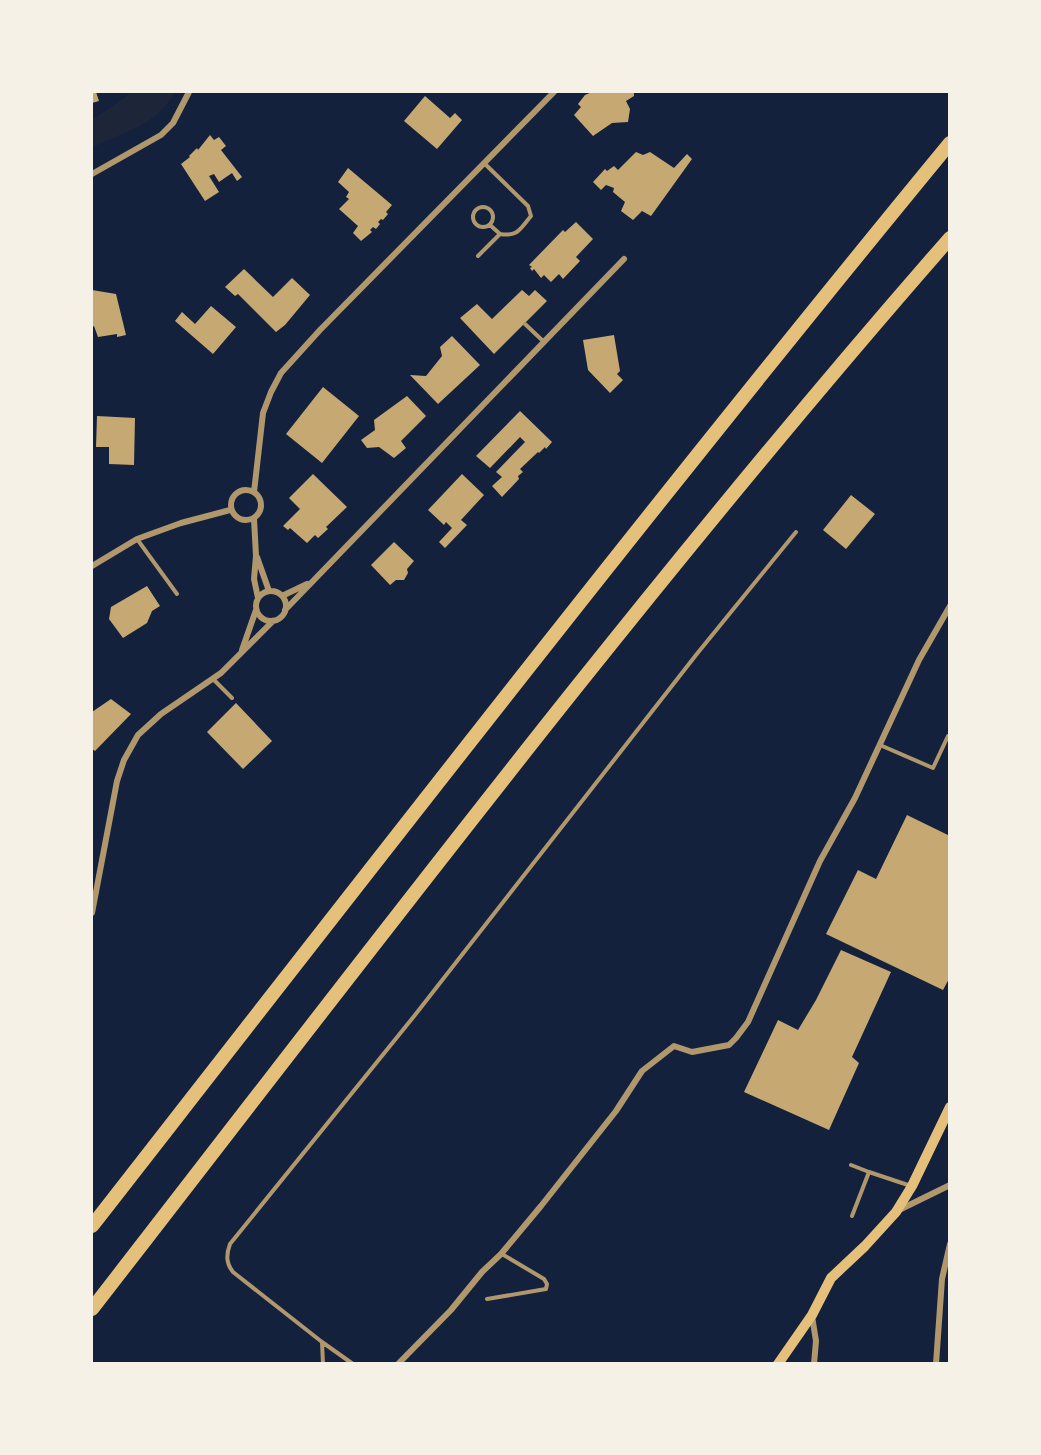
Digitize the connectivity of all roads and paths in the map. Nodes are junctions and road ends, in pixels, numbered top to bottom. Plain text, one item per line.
1 (189, 92) edge
2 (554, 92) edge
3 (950, 143) edge
4 (483, 163) junction
5 (92, 174) edge
6 (490, 225) junction
7 (500, 234) junction
8 (950, 238) edge
9 (478, 256) dead end
10 (624, 259) dead end
11 (525, 324) dead end
12 (543, 341) junction
13 (254, 492) junction
14 (230, 510) junction
15 (254, 519) junction
16 (796, 532) dead end
17 (137, 539) junction
18 (256, 556) junction
19 (92, 566) edge
20 (312, 581) junction
21 (269, 591) junction
22 (177, 594) dead end
23 (282, 596) junction
24 (258, 598) junction
25 (950, 606) edge
26 (256, 610) junction
27 (285, 610) junction
28 (273, 621) junction
29 (241, 653) junction
30 (212, 678) junction
31 (232, 698) dead end
32 (948, 736) edge
33 (879, 745) junction
34 (92, 913) edge
35 (950, 1107) edge
36 (850, 1165) dead end
37 (869, 1172) junction
38 (950, 1185) edge
39 (912, 1186) junction
40 (896, 1212) junction
41 (852, 1216) dead end
42 (92, 1226) edge
43 (950, 1244) edge
44 (501, 1254) junction
45 (487, 1299) dead end
46 (92, 1309) edge
47 (812, 1315) junction
48 (322, 1342) junction
49 (324, 1364) edge
50 (353, 1364) edge
51 (398, 1364) edge
52 (778, 1364) edge
53 (814, 1364) edge
54 (936, 1364) edge

1 - 5 street
2 - 4 street
3 - 42 highway
4 - 7 lane
4 - 13 street
6 - 6 lane
6 - 7 lane
7 - 9 lane
8 - 46 highway
10 - 12 street
11 - 12 lane
12 - 20 street
13 - 14 street
13 - 15 street
14 - 15 street
14 - 17 street
15 - 18 street
16 - 48 lane
17 - 19 street
17 - 22 lane
18 - 21 street
18 - 24 street
20 - 23 street
20 - 27 street
21 - 23 street
21 - 24 street
23 - 27 street
24 - 26 street
25 - 33 street
26 - 28 street
26 - 29 street
27 - 28 street
28 - 29 street
29 - 30 street
30 - 31 lane
30 - 34 street
32 - 33 lane
33 - 44 street
35 - 39 main road
36 - 37 lane
37 - 39 lane
37 - 41 lane
38 - 40 street
39 - 40 main road
40 - 47 main road
43 - 54 street
44 - 45 lane
44 - 51 street
47 - 52 main road
47 - 53 street
48 - 49 lane
48 - 50 lane

